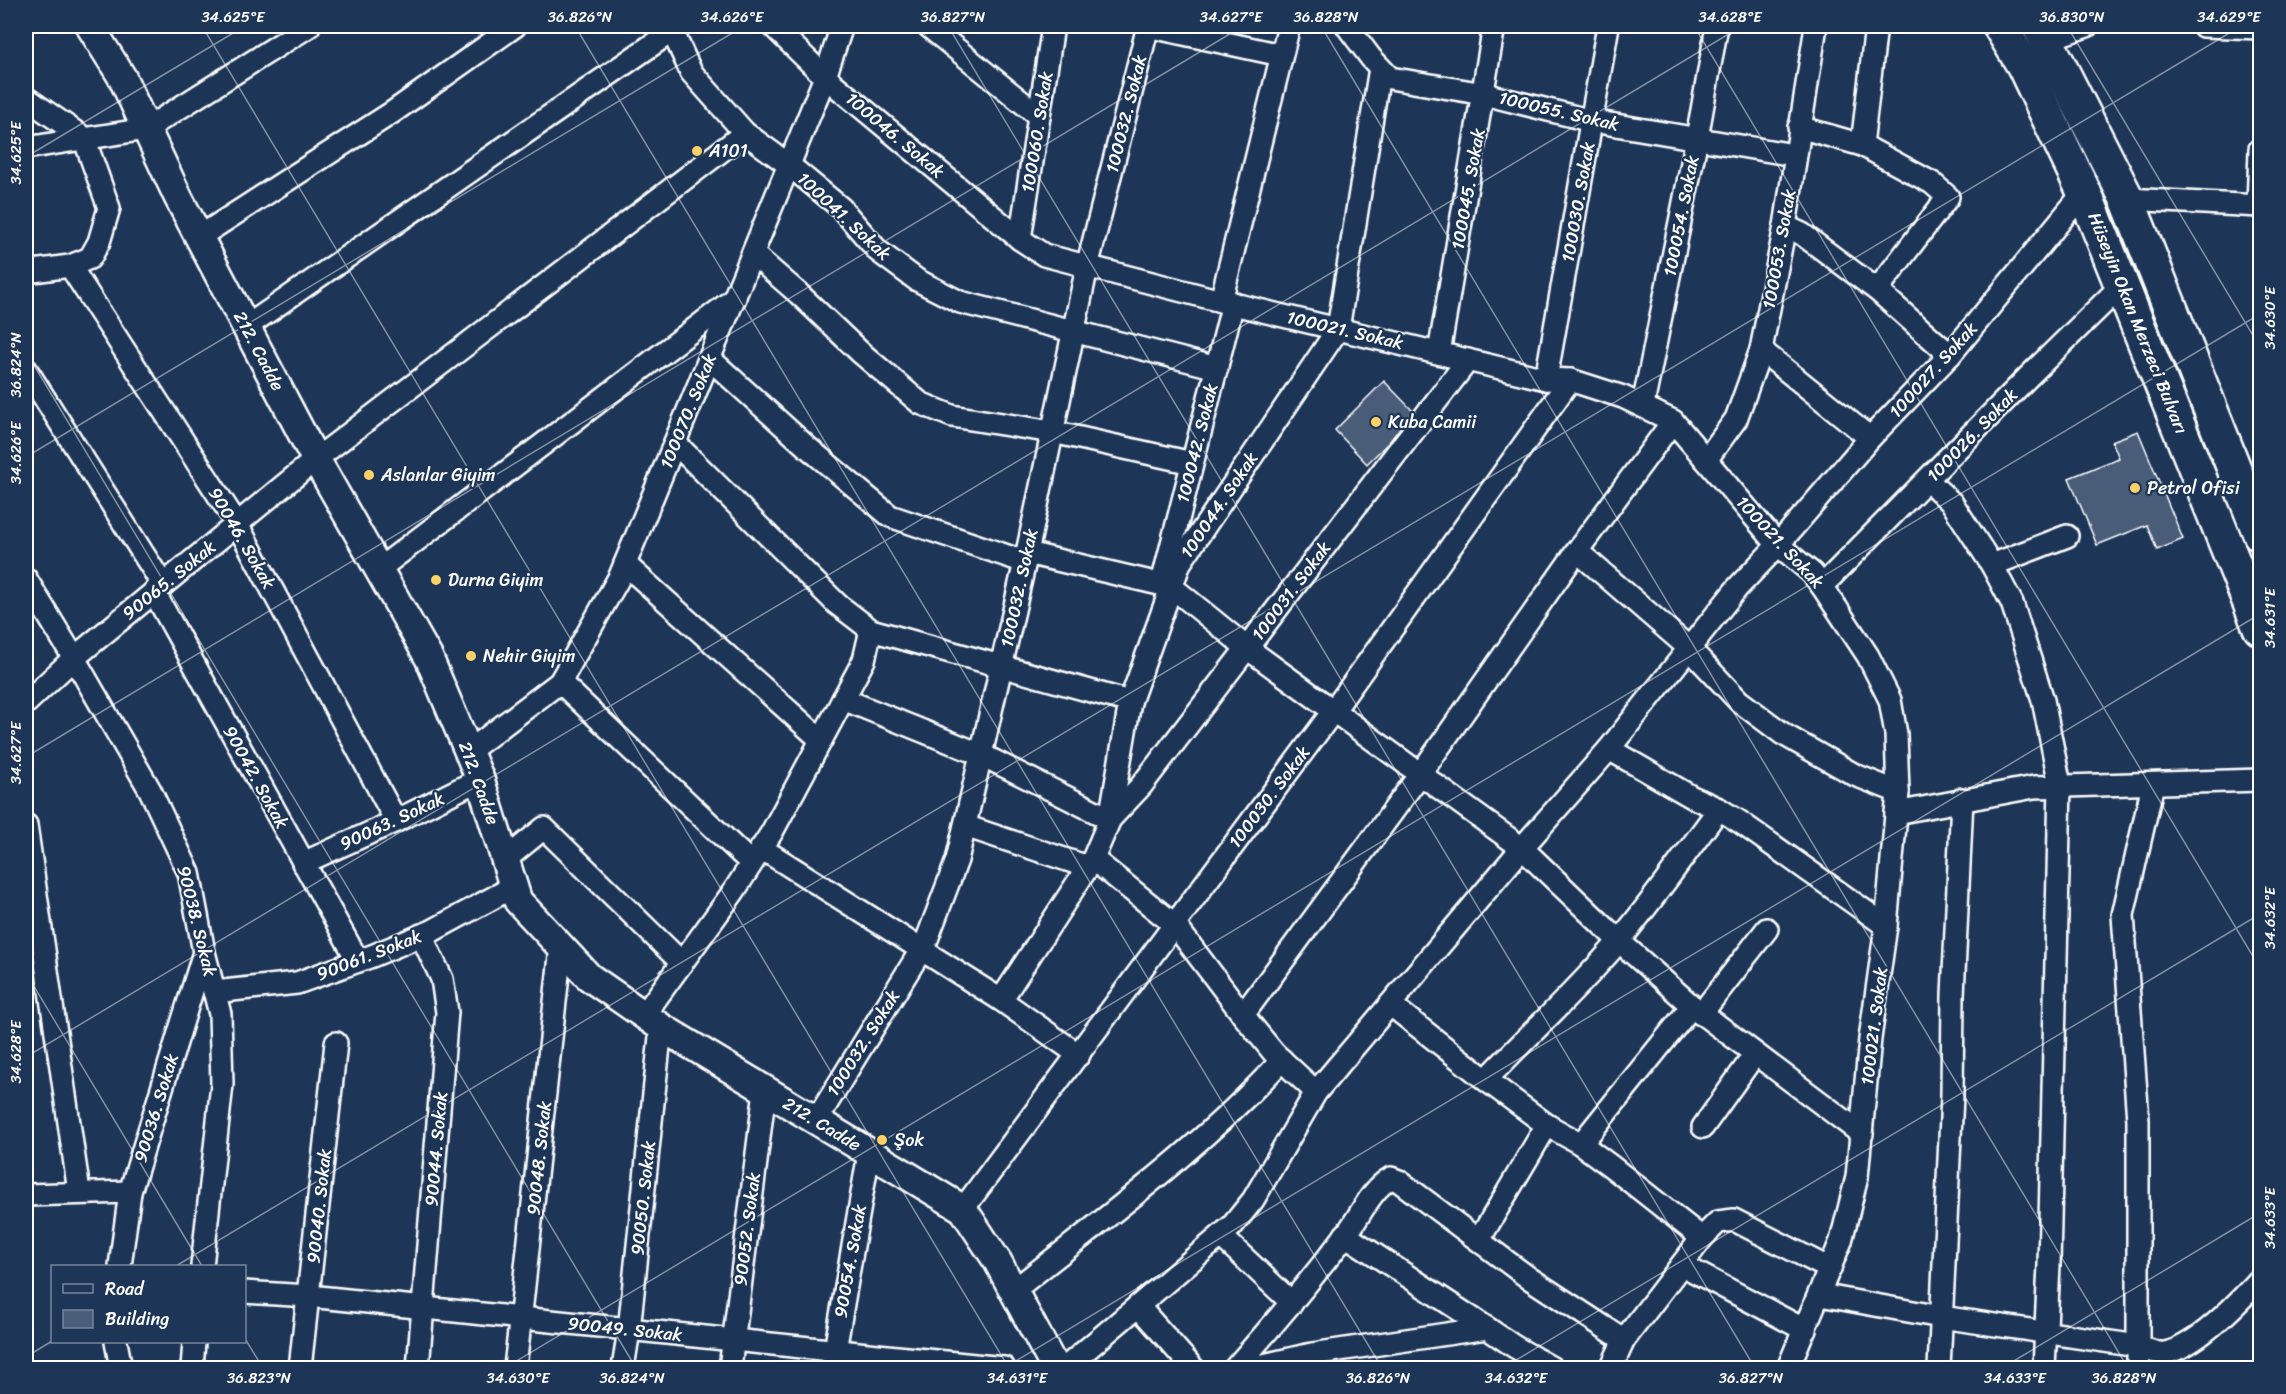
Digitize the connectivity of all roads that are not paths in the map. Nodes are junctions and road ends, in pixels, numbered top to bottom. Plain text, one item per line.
1 (90, 26) edge
2 (309, 26) edge
3 (515, 26) edge
4 (773, 26) edge
5 (842, 26) edge
6 (928, 26) edge
7 (1053, 26) edge
8 (1148, 26) edge
9 (1288, 26) edge
10 (1347, 26) edge
11 (1494, 26) edge
12 (1608, 26) edge
13 (1717, 26) edge
14 (1816, 26) edge
15 (1876, 26) edge
16 (2000, 26) edge
17 (2087, 26) edge
18 (2203, 26) edge
19 (671, 28) edge
20 (2260, 28) edge
21 (2043, 32) edge
22 (1281, 55) junction
23 (1380, 68) junction
24 (825, 77) junction
25 (1484, 94) junction
26 (26, 98) edge
27 (1039, 116) junction
28 (1592, 121) junction
29 (1799, 127) junction
30 (146, 129) junction
31 (745, 133) junction
32 (84, 138) junction
33 (1697, 138) junction
34 (1862, 145) junction
35 (26, 148) edge
36 (2260, 149) edge
37 (1794, 155) junction
38 (789, 165) junction
39 (2084, 192) junction
40 (2127, 199) junction
41 (2259, 206) edge
42 (1785, 226) junction
43 (199, 237) junction
44 (1020, 239) junction
45 (753, 254) junction
46 (70, 266) junction
47 (1087, 267) junction
48 (26, 272) edge
49 (2123, 285) junction
50 (1877, 291) junction
51 (735, 298) junction
52 (1227, 302) junction
53 (246, 327) junction
54 (1338, 329) junction
55 (1074, 331) junction
56 (1761, 350) junction
57 (1439, 353) junction
58 (1950, 355) junction
59 (710, 359) junction
60 (1468, 360) junction
61 (1217, 368) junction
62 (26, 369) edge
63 (1546, 379) junction
64 (1570, 380) junction
65 (1643, 405) junction
66 (1673, 421) junction
67 (1053, 432) junction
68 (1870, 438) junction
69 (675, 443) junction
70 (316, 459) junction
71 (1706, 460) junction
72 (1192, 463) junction
73 (1927, 480) junction
74 (237, 524) junction
75 (2260, 534) edge
76 (2067, 537) dead end
77 (1778, 545) junction
78 (1577, 551) junction
79 (1026, 558) junction
80 (625, 564) junction
81 (1992, 565) junction
82 (379, 569) junction
83 (26, 579) edge
84 (1167, 585) junction
85 (1822, 586) junction
86 (159, 588) junction
87 (2260, 628) edge
88 (871, 630) junction
89 (1247, 648) junction
90 (1689, 648) junction
91 (74, 658) junction
92 (1002, 665) junction
93 (560, 682) junction
94 (843, 699) junction
95 (1130, 702) junction
96 (26, 703) edge
97 (1334, 710) junction
98 (821, 740) junction
99 (1609, 749) junction
100 (468, 752) junction
101 (982, 755) junction
102 (1421, 773) junction
103 (480, 779) junction
104 (2260, 780) edge
105 (2153, 784) junction
106 (2060, 785) junction
107 (1962, 799) junction
108 (1897, 802) junction
109 (1719, 809) junction
110 (1110, 819) junction
111 (396, 821) junction
112 (26, 825) edge
113 (965, 826) junction
114 (27, 848) edge
115 (1522, 848) junction
116 (756, 856) junction
117 (505, 860) junction
118 (303, 862) junction
119 (1091, 863) junction
120 (29, 877) edge
121 (513, 887) junction
122 (1175, 925) junction
123 (1886, 926) junction
124 (1767, 929) dead end
125 (421, 935) junction
126 (1619, 941) junction
127 (561, 947) junction
128 (921, 950) junction
129 (204, 952) junction
130 (358, 961) junction
131 (682, 963) junction
132 (214, 992) junction
133 (1001, 1000) junction
134 (1392, 1005) junction
135 (1697, 1010) junction
136 (1242, 1016) junction
137 (652, 1021) junction
138 (336, 1043) dead end
139 (1755, 1054) junction
140 (1079, 1055) junction
141 (1282, 1060) junction
142 (1485, 1080) junction
143 (765, 1090) junction
144 (1316, 1092) junction
145 (816, 1120) junction
146 (1547, 1125) junction
147 (1703, 1127) dead end
148 (1862, 1134) junction
149 (1581, 1144) junction
150 (869, 1153) junction
151 (79, 1192) junction
152 (130, 1192) junction
153 (26, 1195) edge
154 (963, 1209) junction
155 (1345, 1235) junction
156 (1221, 1236) junction
157 (1702, 1238) junction
158 (1479, 1240) junction
159 (1682, 1264) junction
160 (120, 1265) edge
161 (202, 1265) edge
162 (1830, 1269) junction
163 (2260, 1279) edge
164 (1013, 1291) junction
165 (246, 1292) edge
166 (1820, 1294) junction
167 (309, 1296) junction
168 (1292, 1303) junction
169 (1138, 1306) junction
170 (423, 1308) junction
171 (1941, 1317) junction
172 (522, 1318) junction
173 (1487, 1328) junction
174 (629, 1330) junction
175 (1805, 1330) junction
176 (2047, 1334) junction
177 (733, 1340) junction
178 (1624, 1340) junction
179 (116, 1343) edge
180 (194, 1343) edge
181 (2138, 1347) junction
182 (833, 1360) edge
183 (942, 1365) edge
184 (121, 1368) edge
185 (192, 1368) edge
186 (300, 1368) edge
187 (418, 1368) edge
188 (515, 1368) edge
189 (623, 1368) edge
190 (730, 1368) edge
191 (1004, 1368) edge
192 (1055, 1368) edge
193 (1065, 1368) edge
194 (1193, 1368) edge
195 (1235, 1368) edge
196 (1250, 1368) edge
197 (1552, 1368) edge
198 (1611, 1368) edge
199 (1788, 1368) edge
200 (1940, 1368) edge
201 (2044, 1368) edge
202 (2138, 1368) edge

1 - 30 street, 212. Cadde
2 - 30 street
3 - 43 street
4 - 24 street, 100046. Sokak
5 - 24 street, 100070. Sokak
6 - 27 street
7 - 27 street, 100060. Sokak
8 - 22 street
8 - 47 street, 100032. Sokak
9 - 22 street, 100042. Sokak
10 - 23 street, 100055. Sokak
11 - 25 street, 100045. Sokak
12 - 28 street, 100030. Sokak
13 - 33 street, 100054. Sokak
14 - 29 street, 100053. Sokak
15 - 34 street
16 - 39 main road, Hüseyin Okan Merzeci Bulvarı
17 - 21 street
18 - 20 street
19 - 31 street, 100041. Sokak
19 - 53 street
21 - 40 main road, Hüseyin Okan Merzeci Bulvarı
22 - 52 street, 100042. Sokak
23 - 25 street, 100055. Sokak
23 - 54 street, 100044. Sokak
24 - 38 street, 100070. Sokak
24 - 44 street, 100046. Sokak
25 - 28 street, 100055. Sokak
25 - 57 street, 100045. Sokak
26 - 32 street
27 - 44 street, 100060. Sokak
28 - 33 street, 100055. Sokak
28 - 63 street, 100030. Sokak
29 - 34 street
29 - 37 street, 100053. Sokak
30 - 32 street
30 - 43 street, 212. Cadde
31 - 38 street, 100041. Sokak
31 - 70 street, 90065. Sokak
32 - 35 street
32 - 46 street
33 - 37 street, 100055. Sokak
33 - 65 street, 100054. Sokak
34 - 50 street
36 - 41 street
37 - 42 street, 100053. Sokak
38 - 45 street, 100070. Sokak
38 - 55 street, 100041. Sokak
39 - 49 main road, Hüseyin Okan Merzeci Bulvarı
39 - 58 street, 100027. Sokak
40 - 41 street
40 - 75 main road, Hüseyin Okan Merzeci Bulvarı
42 - 50 street
42 - 56 street, 100053. Sokak
43 - 53 street, 212. Cadde
44 - 47 street, 100021. Sokak
45 - 51 street, 100070. Sokak
45 - 67 street
46 - 48 street
46 - 74 street, 90046. Sokak
47 - 52 street, 100021. Sokak
47 - 55 street, 100032. Sokak
49 - 73 street, 100026. Sokak
49 - 87 main road, Hüseyin Okan Merzeci Bulvarı
50 - 58 street
51 - 59 street, 100070. Sokak
51 - 82 street
52 - 54 street, 100021. Sokak
52 - 61 street, 100042. Sokak
53 - 70 street, 212. Cadde
54 - 57 street, 100021. Sokak
54 - 84 street, 100044. Sokak
55 - 61 street, 100041. Sokak
55 - 67 street, 100032. Sokak
56 - 68 street
56 - 71 street, 100053. Sokak
57 - 60 street, 100021. Sokak
58 - 68 street, 100027. Sokak
59 - 69 street, 100070. Sokak
59 - 79 street
60 - 63 street, 100021. Sokak
60 - 89 street, 100031. Sokak
61 - 72 street, 100042. Sokak
62 - 86 street, 90042. Sokak
63 - 64 street, 100021. Sokak
64 - 65 street, 100021. Sokak
64 - 97 street, 100030. Sokak
65 - 66 street, 100021. Sokak
66 - 71 street, 100021. Sokak
66 - 78 street
67 - 72 street
67 - 79 street, 100032. Sokak
68 - 77 street, 100027. Sokak
69 - 80 street, 100070. Sokak
69 - 88 street
70 - 74 street, 90065. Sokak
70 - 82 street, 212. Cadde
71 - 77 street, 100021. Sokak
72 - 84 street, 100042. Sokak
73 - 81 street
73 - 85 street, 100026. Sokak
74 - 86 street, 90065. Sokak
74 - 111 street, 90046. Sokak
76 - 81 street
77 - 85 street, 100021. Sokak
77 - 90 street, 100027. Sokak
78 - 90 street
78 - 102 street
79 - 84 street
79 - 92 street, 100032. Sokak
80 - 93 street, 100070. Sokak
80 - 98 street
81 - 106 street
82 - 100 street, 212. Cadde
83 - 91 street, 90038. Sokak
84 - 89 street
84 - 95 street, 100044. Sokak
85 - 108 street, 100021. Sokak
86 - 91 street, 90065. Sokak
86 - 118 street, 90042. Sokak
88 - 92 street
88 - 94 street
89 - 97 street
89 - 110 street, 100031. Sokak
90 - 99 street, 100027. Sokak
90 - 108 street
91 - 96 street, 90065. Sokak
91 - 129 street, 90038. Sokak
92 - 95 street
92 - 101 street, 100032. Sokak
93 - 100 street, 100070. Sokak
93 - 116 street
94 - 98 street
94 - 101 street
95 - 110 street, 100044. Sokak
97 - 102 street
97 - 122 street, 100030. Sokak
98 - 116 street
99 - 109 street
99 - 115 street, 100027. Sokak
100 - 103 street, 212. Cadde
101 - 110 street
101 - 113 street, 100032. Sokak
102 - 115 street
102 - 136 street
103 - 111 street, 90063. Sokak
103 - 117 street, 212. Cadde
104 - 105 street
105 - 106 street
105 - 181 street
106 - 107 street
106 - 176 street
107 - 108 street
107 - 171 street
108 - 123 street, 100021. Sokak
109 - 123 street
109 - 126 street
110 - 119 street, 100044. Sokak
111 - 118 street, 90063. Sokak
112 - 114 street
113 - 119 street
113 - 128 street, 100032. Sokak
114 - 120 street
115 - 126 street
115 - 134 street, 100027. Sokak
116 - 128 street
116 - 131 street
117 - 121 street, 212. Cadde
117 - 131 street
118 - 130 street, 90042. Sokak
119 - 122 street
119 - 133 street, 100044. Sokak
120 - 151 street
121 - 125 street, 90061. Sokak
121 - 127 street, 212. Cadde
122 - 136 street
122 - 140 street, 100030. Sokak
123 - 148 street, 100021. Sokak
124 - 135 street
125 - 130 street, 90061. Sokak
125 - 170 street, 90044. Sokak
126 - 135 street
126 - 142 street
127 - 137 street, 212. Cadde
127 - 172 street, 90048. Sokak
128 - 133 street
128 - 145 street, 100032. Sokak
129 - 132 street, 90038. Sokak
129 - 152 street, 90036. Sokak
130 - 132 street, 90061. Sokak
131 - 137 street
132 - 161 street, 90038. Sokak
133 - 140 street
134 - 142 street
134 - 144 street, 100027. Sokak
135 - 139 street
135 - 149 street
136 - 141 street
137 - 143 street, 212. Cadde
137 - 174 street, 90050. Sokak
138 - 167 street, 90040. Sokak
139 - 147 street
139 - 148 street
140 - 154 street, 100030. Sokak
141 - 144 street
141 - 164 street
142 - 146 street
143 - 145 street, 212. Cadde
143 - 177 street, 90052. Sokak
144 - 156 street, 100027. Sokak
145 - 150 street, 212. Cadde
146 - 149 street
146 - 158 street
148 - 162 street, 100021. Sokak
149 - 157 street
150 - 154 street, 212. Cadde
150 - 182 street, 90054. Sokak
151 - 152 street
151 - 153 street
152 - 160 street, 90036. Sokak
154 - 164 street, 212. Cadde
155 - 158 street
155 - 168 street
155 - 173 street
156 - 168 street
156 - 169 street, 100027. Sokak
157 - 159 street
157 - 162 street
158 - 178 street
159 - 175 street
159 - 178 street
162 - 166 street, 100021. Sokak
163 - 181 street
164 - 192 street, 212. Cadde
165 - 167 street, 90049. Sokak
166 - 171 street
166 - 175 street, 100021. Sokak
167 - 170 street, 90049. Sokak
167 - 186 street, 90040. Sokak
168 - 195 street
169 - 193 street, 100027. Sokak
169 - 194 street
170 - 172 street, 90049. Sokak
170 - 187 street, 90044. Sokak
171 - 176 street
171 - 200 street
172 - 174 street, 90049. Sokak
172 - 188 street, 90048. Sokak
173 - 196 street
173 - 197 street
174 - 177 street, 90049. Sokak
174 - 189 street, 90050. Sokak
175 - 199 street, 100021. Sokak
176 - 181 street
176 - 201 street
177 - 182 street, 90049. Sokak
177 - 190 street, 90052. Sokak
178 - 198 street
179 - 184 street
180 - 185 street
181 - 202 street
182 - 183 street, 90049. Sokak
183 - 191 street, 90049. Sokak

